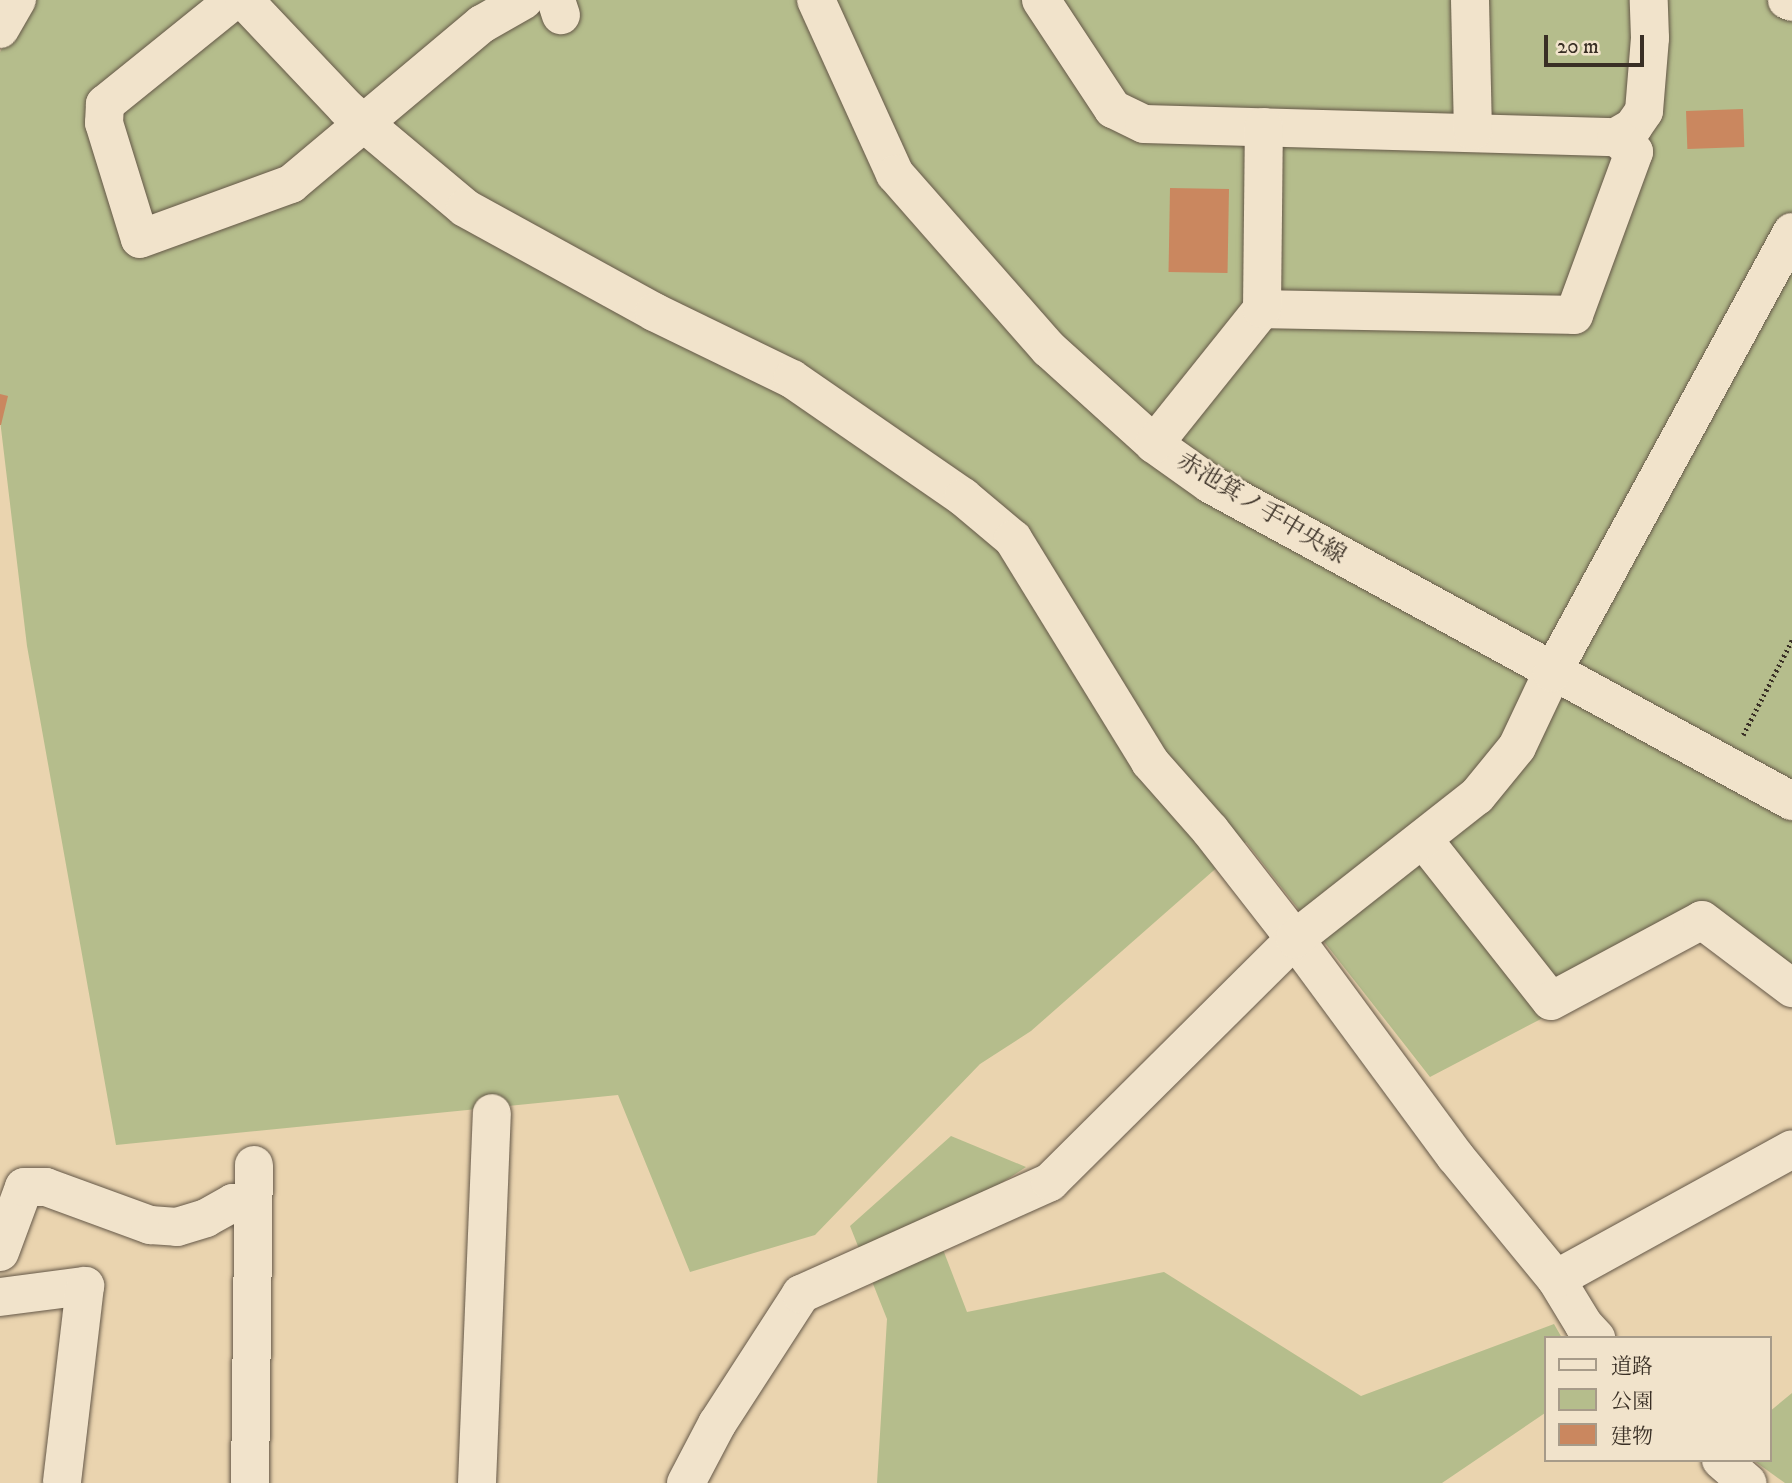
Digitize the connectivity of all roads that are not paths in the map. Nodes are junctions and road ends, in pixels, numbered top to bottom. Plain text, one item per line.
1 (17, 0) edge
2 (234, 0) edge
3 (244, 0) edge
4 (524, 0) edge
5 (816, 0) edge
6 (1041, 0) edge
7 (1470, 0) edge
8 (1649, 0) edge
9 (1787, 0) edge
10 (1792, 2) edge
11 (0, 29) edge
12 (363, 124) junction
13 (1264, 127) junction
14 (1472, 131) junction
15 (1616, 137) junction
16 (1792, 232) edge
17 (1262, 309) junction
18 (1154, 444) junction
19 (1552, 673) junction
20 (1792, 801) edge
21 (1423, 839) junction
22 (1295, 939) junction
23 (1792, 988) edge
24 (492, 1113) dead end
25 (1792, 1149) edge
26 (254, 1165) dead end
27 (253, 1204) junction
28 (0, 1252) edge
29 (1556, 1279) junction
30 (0, 1297) edge
31 (1594, 1336) edge
32 (62, 1483) edge
33 (250, 1483) edge
34 (477, 1483) edge
35 (686, 1483) edge

1 - 11 street
2 - 12 street
3 - 12 street
4 - 12 street
5 - 18 street, 赤池箕ノ手中央線
6 - 13 street
7 - 14 street
8 - 15 street
9 - 10 street
12 - 22 street
13 - 14 street
13 - 17 street
14 - 15 street
15 - 17 street
16 - 19 street
17 - 18 street
18 - 19 street, 赤池箕ノ手中央線
19 - 20 street, 赤池箕ノ手中央線
19 - 21 street
21 - 22 street
21 - 23 street
22 - 29 street
22 - 35 street
24 - 34 street
25 - 29 street
26 - 27 street
27 - 28 street
27 - 33 street
29 - 31 street
30 - 32 street

